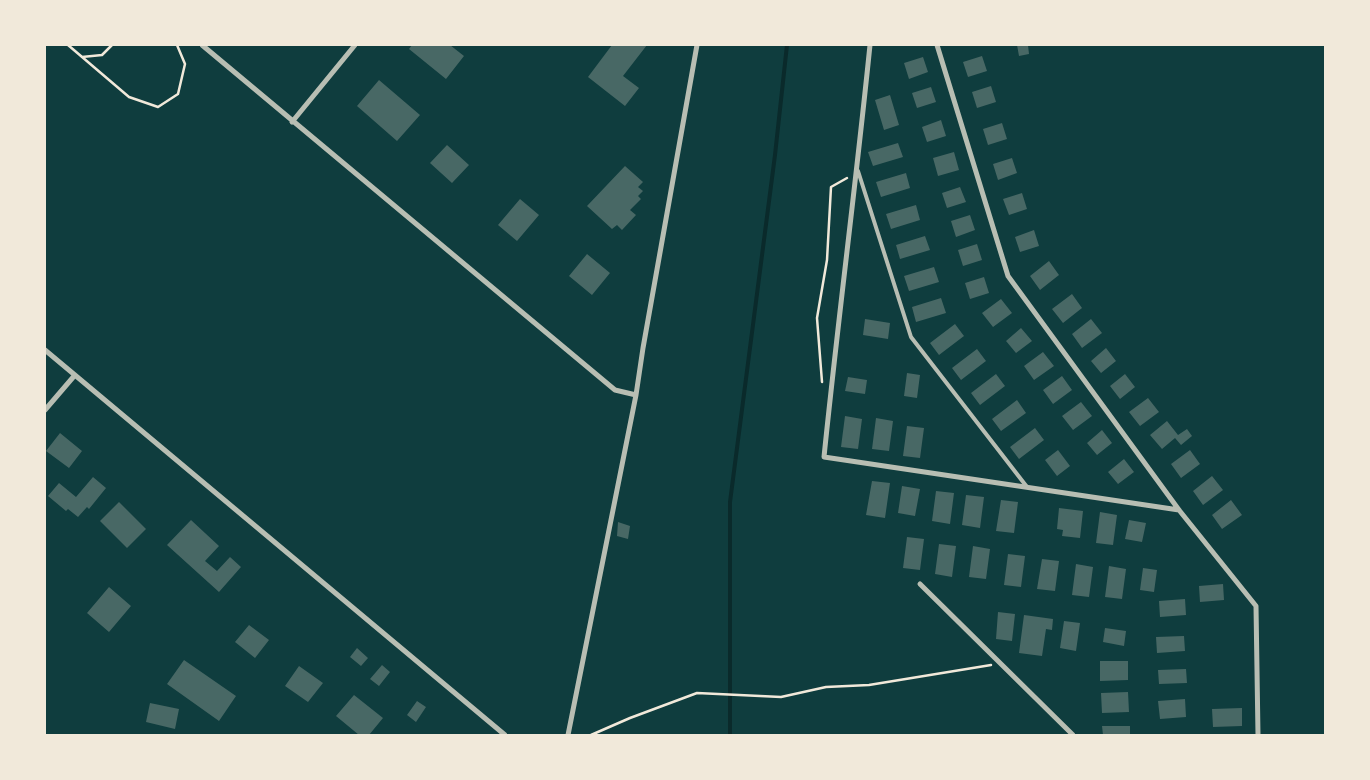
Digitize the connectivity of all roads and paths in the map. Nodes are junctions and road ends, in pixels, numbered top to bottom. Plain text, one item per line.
1 (68, 45) edge
2 (112, 45) edge
3 (177, 45) edge
4 (202, 45) edge
5 (355, 45) edge
6 (696, 45) edge
7 (870, 45) edge
8 (937, 45) edge
9 (82, 58) junction
10 (292, 122) junction
11 (857, 174) junction
12 (45, 350) edge
13 (75, 375) junction
14 (636, 395) junction
15 (830, 399) junction
16 (45, 410) edge
17 (1027, 487) junction
18 (1179, 510) junction
19 (920, 584) dead end
20 (1001, 663) junction
21 (505, 735) edge
22 (568, 735) edge
23 (591, 735) edge
24 (1073, 735) edge
25 (1258, 735) edge

1 - 9 path
2 - 9 path
3 - 9 path
4 - 10 street
5 - 10 street
6 - 14 street
7 - 11 street
8 - 18 street
10 - 14 street
11 - 15 street
11 - 15 path
11 - 17 lane
12 - 13 street
13 - 16 street
13 - 21 street
14 - 22 street
15 - 17 street
17 - 18 street
18 - 25 street
19 - 20 street
20 - 23 path
20 - 24 street

